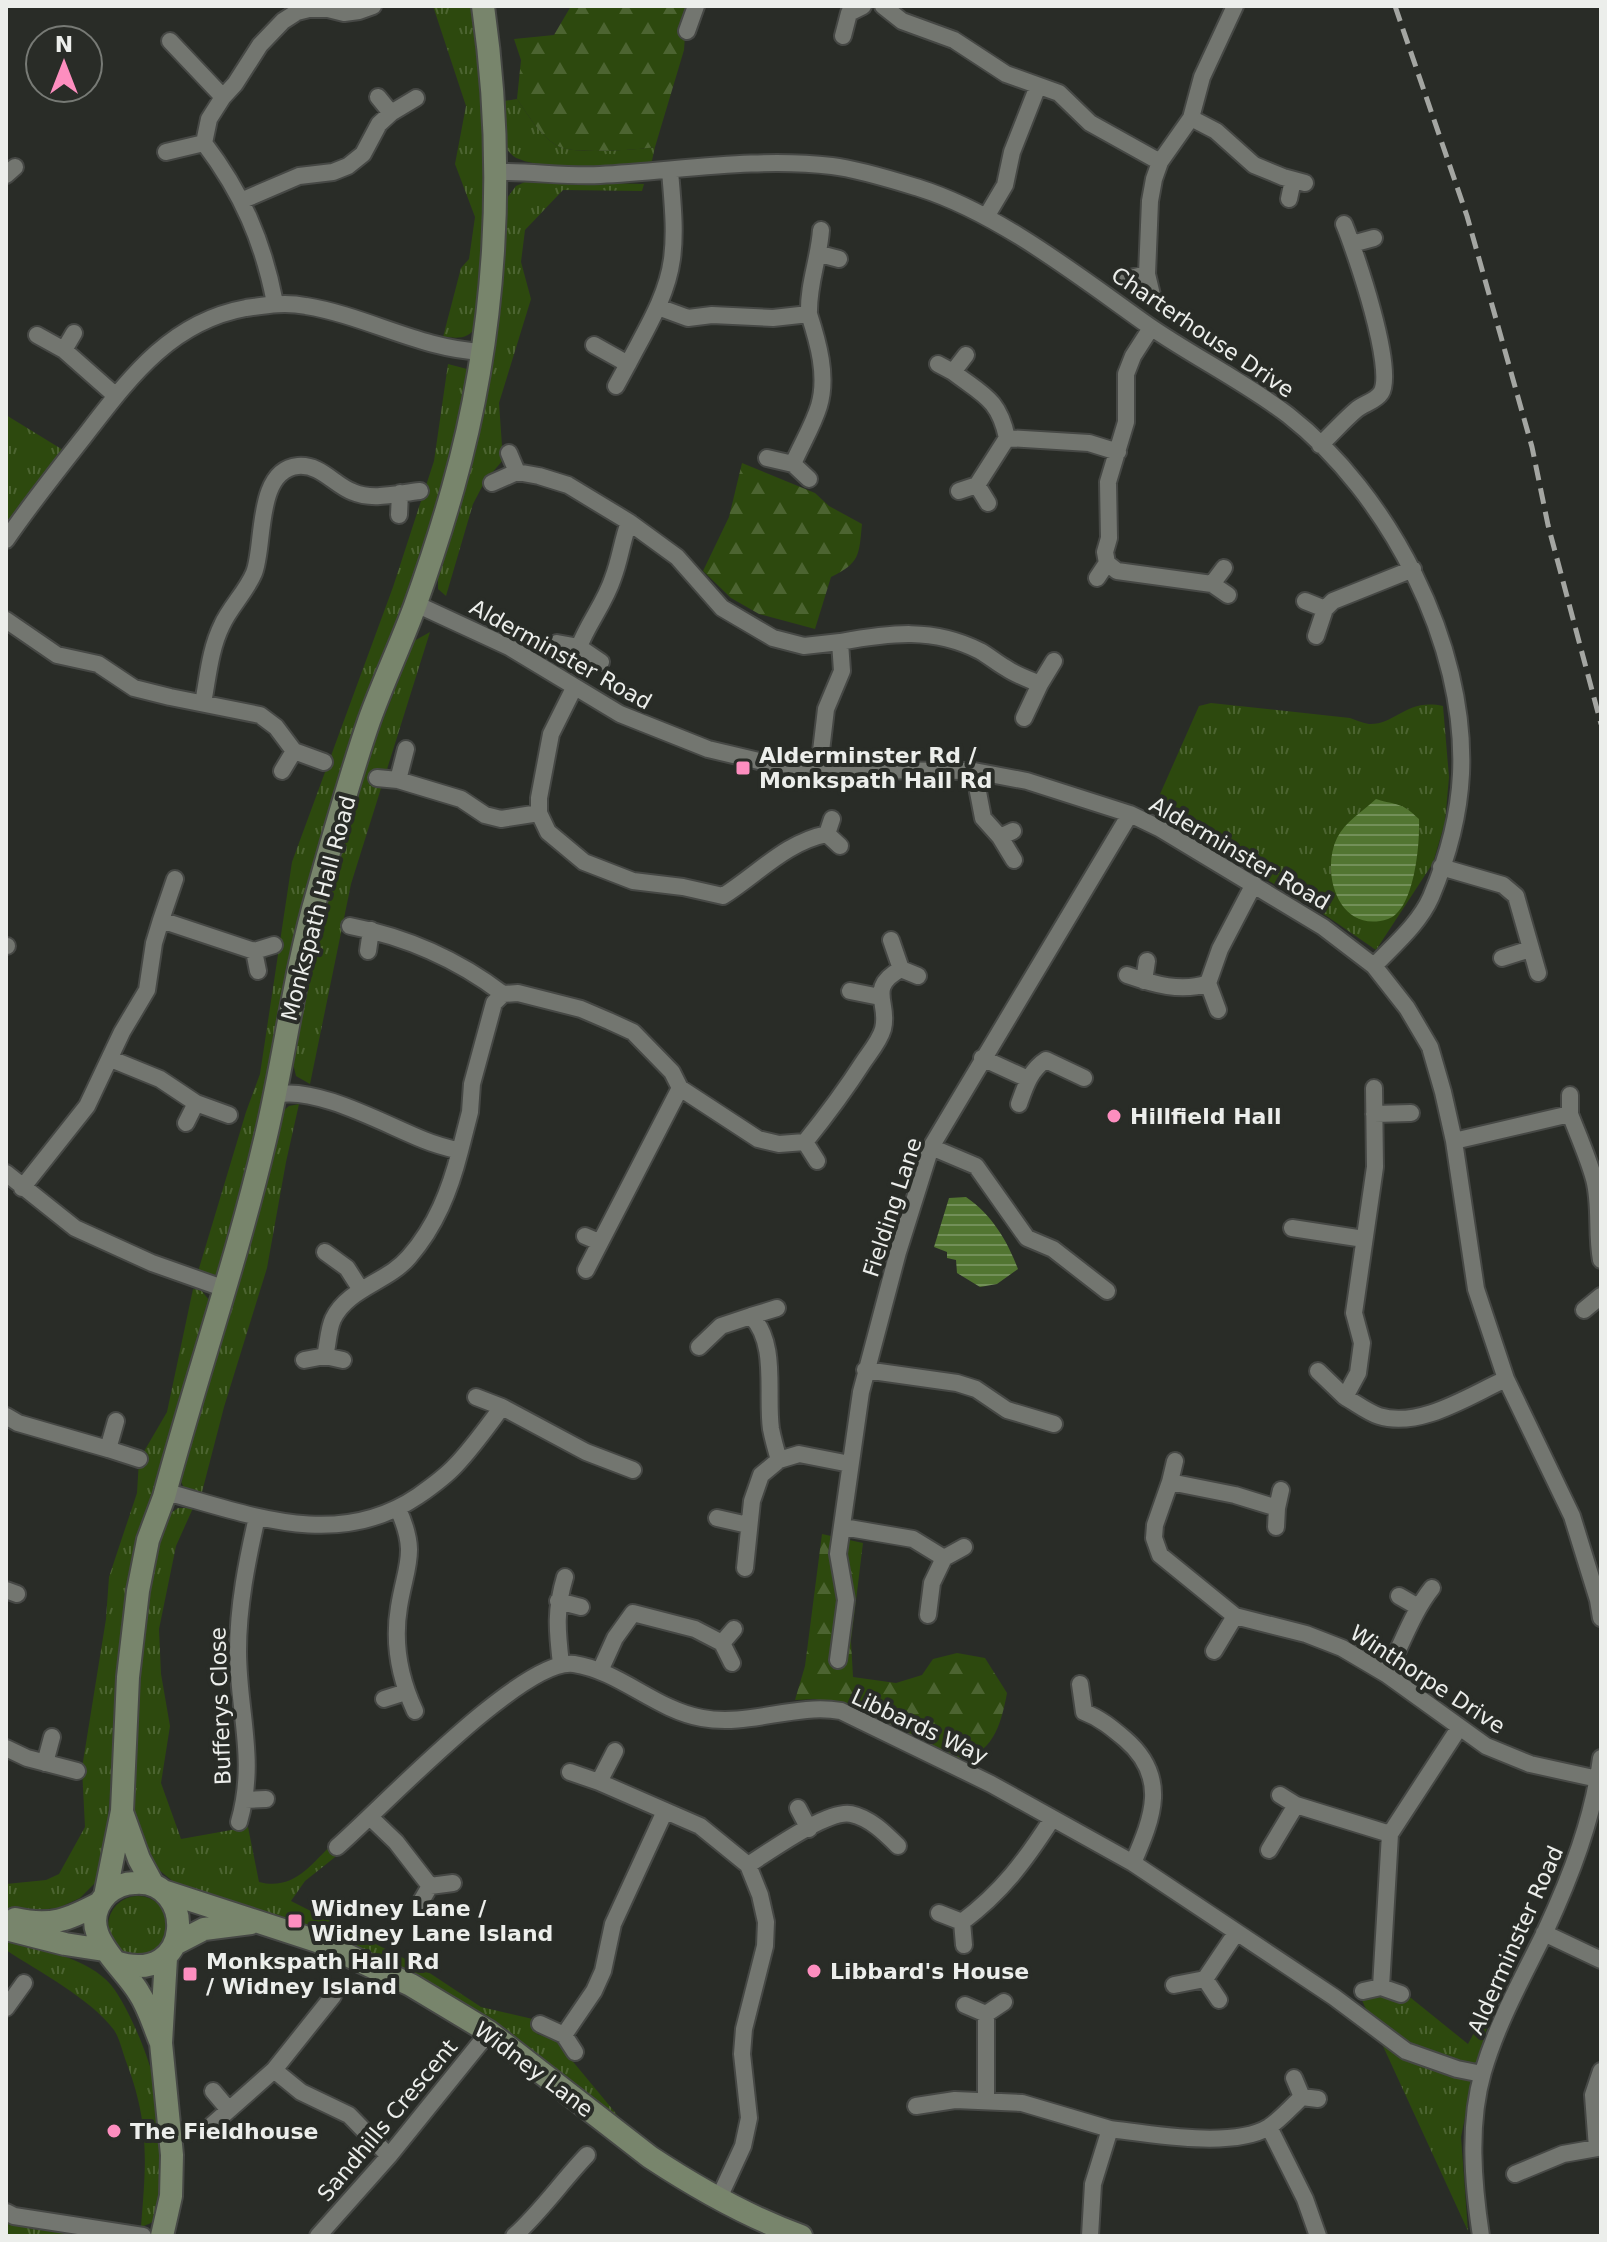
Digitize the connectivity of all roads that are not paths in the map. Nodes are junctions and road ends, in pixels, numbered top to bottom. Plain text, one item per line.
1 (373, 6) edge
2 (483, 6) edge
3 (696, 6) edge
4 (863, 6) edge
5 (883, 6) edge
6 (1235, 6) edge
7 (687, 31) dead end
8 (843, 36) dead end
9 (170, 41) dead end
10 (1038, 86) junction
11 (223, 97) junction
12 (378, 97) dead end
13 (416, 98) dead end
14 (391, 113) junction
15 (1191, 118) junction
16 (204, 143) junction
17 (166, 152) dead end
18 (1160, 162) junction
19 (670, 170) junction
20 (496, 172) junction
21 (1289, 199) dead end
22 (243, 200) junction
23 (986, 217) junction
24 (1344, 224) dead end
25 (821, 230) dead end
26 (1374, 238) dead end
27 (1352, 244) junction
28 (820, 254) junction
29 (839, 259) dead end
30 (1147, 274) junction
31 (1126, 279) dead end
32 (1152, 295) dead end
33 (275, 303) junction
34 (658, 307) junction
35 (809, 314) junction
36 (1151, 328) junction
37 (74, 333) dead end
38 (37, 335) dead end
39 (594, 345) dead end
40 (64, 350) junction
41 (483, 352) junction
42 (966, 355) dead end
43 (628, 364) junction
44 (616, 386) dead end
45 (116, 396) junction
46 (1007, 438) junction
47 (1320, 445) junction
48 (1118, 452) junction
49 (509, 453) dead end
50 (767, 458) dead end
51 (793, 464) junction
52 (517, 472) junction
53 (809, 479) dead end
54 (492, 483) dead end
55 (977, 485) junction
56 (420, 491) dead end
57 (959, 491) dead end
58 (400, 493) junction
59 (988, 503) dead end
60 (399, 515) dead end
61 (629, 522) junction
62 (6, 540) edge
63 (1107, 563) junction
64 (1224, 568) dead end
65 (1413, 569) junction
66 (1097, 578) dead end
67 (1212, 584) junction
68 (1228, 595) dead end
69 (1305, 601) dead end
70 (416, 604) junction
71 (1325, 609) junction
72 (6, 620) edge
73 (1316, 636) dead end
74 (840, 642) junction
75 (557, 643) dead end
76 (579, 647) junction
77 (1054, 661) dead end
78 (601, 662) dead end
79 (1040, 684) junction
80 (574, 688) junction
81 (203, 703) junction
82 (1024, 718) dead end
83 (406, 749) dead end
84 (294, 751) junction
85 (324, 762) dead end
86 (819, 768) junction
87 (282, 771) dead end
88 (974, 771) junction
89 (377, 778) dead end
90 (398, 780) junction
91 (539, 813) junction
92 (1130, 814) junction
93 (840, 846) dead end
94 (1014, 860) dead end
95 (1441, 867) junction
96 (175, 879) dead end
97 (1254, 884) junction
98 (161, 920) junction
99 (350, 926) dead end
100 (371, 930) junction
101 (891, 940) dead end
102 (274, 945) dead end
103 (1530, 949) junction
104 (254, 951) junction
105 (368, 951) dead end
106 (1502, 958) dead end
107 (1147, 961) dead end
108 (1374, 966) junction
109 (901, 969) junction
110 (258, 971) dead end
111 (1538, 973) dead end
112 (1127, 975) dead end
113 (918, 976) dead end
114 (1144, 981) junction
115 (1208, 983) junction
116 (850, 991) dead end
117 (503, 994) junction
118 (880, 997) junction
119 (1218, 1010) dead end
120 (982, 1058) junction
121 (111, 1059) junction
122 (1084, 1078) dead end
123 (1028, 1079) junction
124 (680, 1088) junction
125 (1374, 1088) dead end
126 (275, 1095) junction
127 (1570, 1095) dead end
128 (196, 1103) junction
129 (1019, 1104) dead end
130 (1411, 1113) dead end
131 (1374, 1114) junction
132 (1570, 1114) junction
133 (229, 1115) dead end
134 (186, 1123) dead end
135 (1454, 1141) junction
136 (805, 1142) junction
137 (931, 1147) junction
138 (460, 1151) junction
139 (817, 1161) dead end
140 (6, 1173) edge
141 (22, 1188) junction
142 (1292, 1228) dead end
143 (1364, 1239) junction
144 (325, 1252) dead end
145 (1601, 1260) edge
146 (586, 1270) dead end
147 (361, 1290) junction
148 (1107, 1291) dead end
149 (223, 1293) junction
150 (1601, 1296) edge
151 (777, 1308) dead end
152 (1584, 1310) dead end
153 (751, 1316) junction
154 (699, 1347) dead end
155 (325, 1356) junction
156 (304, 1360) dead end
157 (343, 1360) dead end
158 (865, 1370) junction
159 (1318, 1371) dead end
160 (1506, 1379) junction
161 (476, 1397) dead end
162 (1345, 1397) junction
163 (502, 1407) junction
164 (6, 1416) edge
165 (116, 1421) dead end
166 (1054, 1424) dead end
167 (108, 1449) junction
168 (139, 1459) dead end
169 (779, 1460) junction
170 (1175, 1461) dead end
171 (850, 1464) junction
172 (633, 1470) dead end
173 (1170, 1482) junction
174 (1281, 1490) dead end
175 (164, 1497) junction
176 (1277, 1508) junction
177 (398, 1509) junction
178 (257, 1517) junction
179 (717, 1518) dead end
180 (748, 1525) junction
181 (843, 1527) junction
182 (1276, 1527) dead end
183 (964, 1547) dead end
184 (944, 1558) junction
185 (1595, 1567) edge
186 (745, 1568) dead end
187 (565, 1577) dead end
188 (1432, 1588) dead end
189 (1399, 1596) dead end
190 (558, 1601) junction
191 (581, 1607) dead end
192 (1418, 1607) junction
193 (928, 1615) dead end
194 (1235, 1616) junction
195 (1601, 1618) edge
196 (734, 1629) dead end
197 (722, 1643) junction
198 (1214, 1651) dead end
199 (838, 1660) dead end
200 (732, 1663) dead end
201 (561, 1664) junction
202 (600, 1671) junction
203 (1386, 1674) junction
204 (1080, 1684) dead end
205 (406, 1692) junction
206 (384, 1699) dead end
207 (415, 1711) dead end
208 (1459, 1728) junction
209 (52, 1737) dead end
210 (6, 1748) edge
211 (615, 1751) dead end
212 (1601, 1758) edge
213 (45, 1763) junction
214 (77, 1771) dead end
215 (570, 1772) dead end
216 (1598, 1779) junction
217 (599, 1782) junction
218 (1280, 1795) dead end
219 (266, 1799) dead end
220 (245, 1800) junction
221 (1296, 1805) junction
222 (798, 1808) dead end
223 (122, 1811) junction
224 (665, 1811) junction
225 (371, 1818) junction
226 (1052, 1819) junction
227 (239, 1822) dead end
228 (809, 1829) junction
229 (1390, 1834) junction
230 (898, 1846) dead end
231 (337, 1847) dead end
232 (1269, 1850) dead end
233 (1133, 1863) junction
234 (748, 1865) junction
235 (453, 1883) dead end
236 (430, 1886) junction
237 (157, 1887) junction
238 (103, 1900) junction
239 (420, 1903) dead end
240 (939, 1913) dead end
241 (6, 1917) edge
242 (257, 1922) junction
243 (962, 1922) junction
244 (6, 1929) edge
245 (1236, 1933) junction
246 (1544, 1933) junction
247 (964, 1945) dead end
248 (171, 1951) junction
249 (110, 1956) junction
250 (1601, 1960) edge
251 (1205, 1979) junction
252 (24, 1983) dead end
253 (1174, 1985) dead end
254 (1381, 1987) junction
255 (1363, 1991) dead end
256 (1401, 1994) dead end
257 (333, 1996) dead end
258 (1219, 2000) dead end
259 (1004, 2002) dead end
260 (965, 2005) dead end
261 (6, 2008) edge
262 (986, 2014) junction
263 (540, 2024) dead end
264 (489, 2032) junction
265 (564, 2035) junction
266 (161, 2043) junction
267 (575, 2052) dead end
268 (274, 2070) junction
269 (1601, 2071) edge
270 (1482, 2074) junction
271 (1294, 2078) dead end
272 (213, 2091) dead end
273 (986, 2100) junction
274 (916, 2106) dead end
275 (229, 2110) junction
276 (212, 2125) dead end
277 (1269, 2127) junction
278 (1110, 2129) junction
279 (1599, 2148) edge
280 (587, 2155) dead end
281 (389, 2156) junction
282 (1515, 2174) dead end
283 (719, 2198) junction
284 (6, 2212) edge
285 (143, 2236) edge
286 (162, 2236) edge
287 (318, 2236) edge
288 (514, 2236) edge
289 (801, 2236) edge
290 (1090, 2236) edge
291 (1318, 2236) edge
292 (1481, 2236) edge

1 - 11 street
2 - 20 street, Monkspath Hall Road
3 - 7 street
4 - 8 street
5 - 10 street
6 - 15 street
9 - 11 street
10 - 18 street
10 - 23 street
11 - 16 street
12 - 14 street
13 - 14 street
14 - 22 street
15 - 18 street
15 - 21 street
16 - 17 street
16 - 22 street
18 - 30 street
19 - 20 street, Charterhouse Drive
19 - 23 street, Charterhouse Drive
19 - 34 street
20 - 41 street, Monkspath Hall Road
22 - 33 street
23 - 36 street, Charterhouse Drive
24 - 27 street
25 - 28 street
26 - 27 street
27 - 47 street
28 - 29 street
28 - 35 street
30 - 31 street
30 - 32 street
33 - 41 street
33 - 45 street
34 - 35 street
34 - 43 street
35 - 51 street
36 - 47 street, Charterhouse Drive
36 - 48 street
37 - 40 street
38 - 40 street
39 - 43 street
40 - 45 street
41 - 70 street, Monkspath Hall Road
42 - 46 street
43 - 44 street
45 - 62 street
46 - 48 street
46 - 55 street
47 - 65 street, Charterhouse Drive
48 - 63 street
49 - 52 street
50 - 51 street
51 - 53 street
52 - 54 street
52 - 61 street
55 - 57 street
55 - 59 street
56 - 58 street
58 - 60 street
58 - 81 street
61 - 74 street
61 - 76 street
63 - 66 street
63 - 67 street
64 - 67 street
65 - 71 street
65 - 95 street, Charterhouse Drive
67 - 68 street
69 - 71 street
70 - 80 street, Alderminster Road
70 - 126 street, Monkspath Hall Road
71 - 73 street
72 - 81 street
74 - 79 street
74 - 86 street
75 - 76 street
76 - 78 street
77 - 79 street
79 - 82 street
80 - 86 street, Alderminster Road
80 - 91 street
81 - 84 street
83 - 90 street
84 - 85 street
84 - 87 street
86 - 88 street, Alderminster Road
88 - 92 street, Alderminster Road
88 - 94 street
89 - 90 street
90 - 91 street
91 - 93 street
92 - 97 street, Alderminster Road
92 - 120 street, Fielding Lane
95 - 103 street
95 - 108 street, Charterhouse Drive
96 - 98 street
97 - 108 street, Alderminster Road
97 - 115 street
98 - 104 street
98 - 121 street
99 - 100 street
100 - 105 street
100 - 117 street
101 - 109 street
102 - 104 street
103 - 106 street
103 - 111 street
104 - 110 street
107 - 114 street
108 - 135 street, Alderminster Road
109 - 113 street
109 - 118 street
112 - 114 street
114 - 115 street
115 - 119 street
116 - 118 street
117 - 124 street
117 - 138 street
118 - 136 street
120 - 123 street
120 - 137 street, Fielding Lane
121 - 128 street
121 - 141 street
122 - 123 street
123 - 129 street
124 - 136 street
124 - 146 street
125 - 131 street
126 - 138 street
126 - 149 street, Monkspath Hall Road
127 - 132 street
128 - 133 street
128 - 134 street
130 - 131 street
131 - 143 street
132 - 135 street
132 - 145 street
135 - 160 street, Alderminster Road
136 - 139 street
137 - 148 street
137 - 158 street, Fielding Lane
138 - 147 street
140 - 141 street
141 - 149 street
142 - 143 street
143 - 162 street
144 - 147 street
147 - 155 street
149 - 175 street, Monkspath Hall Road
150 - 152 street
151 - 153 street
153 - 154 street
153 - 169 street
155 - 156 street
155 - 157 street
158 - 166 street
158 - 171 street, Fielding Lane
159 - 162 street
160 - 162 street
160 - 185 street, Alderminster Road
161 - 163 street
163 - 172 street
163 - 177 street
164 - 167 street
165 - 167 street
167 - 168 street
169 - 171 street
169 - 180 street
170 - 173 street, Winthorpe Drive
171 - 181 street, Fielding Lane
173 - 176 street
173 - 194 street, Winthorpe Drive
174 - 176 street
175 - 178 street
175 - 223 street, Monkspath Hall Road
176 - 182 street
177 - 178 street
177 - 205 street
178 - 220 street, Bufferys Close
179 - 180 street
180 - 186 street
181 - 184 street
181 - 199 street, Fielding Lane
183 - 184 street
184 - 193 street
185 - 195 street, Alderminster Road
187 - 190 street
188 - 192 street
189 - 192 street
190 - 191 street
190 - 201 street
192 - 203 street
194 - 198 street
194 - 203 street, Winthorpe Drive
196 - 197 street
197 - 200 street
197 - 202 street
201 - 202 street, Libbards Way
201 - 225 street
202 - 226 street, Libbards Way
203 - 208 street, Winthorpe Drive
204 - 233 street
205 - 206 street
205 - 207 street
208 - 216 street, Winthorpe Drive
208 - 229 street
209 - 213 street
210 - 213 street
211 - 217 street
212 - 216 street, Alderminster Road
213 - 214 street
215 - 217 street
216 - 246 street, Alderminster Road
217 - 224 street
218 - 221 street
219 - 220 street, Bufferys Close
220 - 227 street, Bufferys Close
221 - 229 street
221 - 232 street
222 - 228 street
223 - 237 street, Monkspath Hall Road
223 - 238 street, Monkspath Hall Road
224 - 234 street
224 - 265 street
225 - 231 street
225 - 236 street
226 - 233 street, Libbards Way
226 - 243 street
228 - 230 street
228 - 234 street
229 - 254 street
233 - 245 street, Libbards Way
234 - 283 street
235 - 236 street
236 - 239 street
237 - 238 street
237 - 242 street, Widney Lane
237 - 248 street
238 - 241 street
238 - 249 street
240 - 243 street
242 - 248 street, Widney Lane
242 - 264 street, Widney Lane
243 - 247 street
244 - 249 street
245 - 251 street
245 - 270 street, Libbards Way
246 - 250 street
246 - 270 street, Alderminster Road
248 - 249 street
248 - 266 street
249 - 266 street
251 - 253 street
251 - 258 street
252 - 261 street
254 - 255 street
254 - 256 street
257 - 268 street
259 - 262 street
260 - 262 street
262 - 273 street
263 - 265 street
264 - 281 street, Sandhills Crescent
264 - 283 street, Widney Lane
265 - 267 street
266 - 286 street
268 - 275 street
268 - 281 street
269 - 279 street
270 - 292 street, Alderminster Road
271 - 277 street
272 - 275 street
273 - 274 street
273 - 278 street
275 - 276 street
277 - 278 street
277 - 291 street
278 - 290 street
279 - 282 street
280 - 288 street
281 - 287 street, Sandhills Crescent
283 - 289 street, Widney Lane
284 - 285 street

